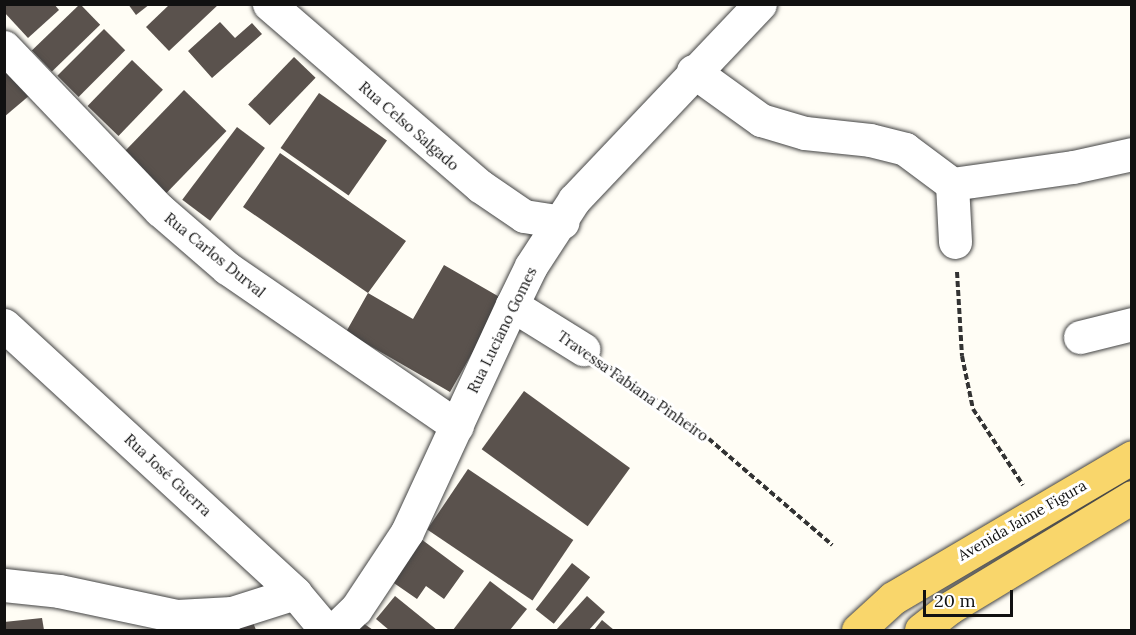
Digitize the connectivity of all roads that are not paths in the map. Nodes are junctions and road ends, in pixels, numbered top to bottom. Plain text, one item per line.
1 (269, 4) edge
2 (760, 4) edge
3 (4, 47) edge
4 (693, 71) junction
5 (1131, 154) edge
6 (952, 184) junction
7 (563, 222) junction
8 (955, 242) road end
9 (512, 305) junction
10 (1131, 324) edge
11 (4, 325) edge
12 (1080, 337) dead end
13 (583, 348) road end
14 (457, 426) junction
15 (1131, 456) edge
16 (1131, 497) edge
17 (4, 585) edge
18 (295, 593) junction
19 (326, 630) edge
20 (334, 630) edge
21 (858, 630) edge
22 (921, 630) edge

1 - 7 street, Rua Celso Salgado
2 - 4 street, Rua Luciano Gomes
3 - 14 street, Rua Carlos Durval
4 - 6 street
4 - 7 street, Rua Luciano Gomes
5 - 6 street
6 - 8 street
7 - 9 street, Rua Luciano Gomes
9 - 13 street, Travessa Fabiana Pinheiro
9 - 14 street, Rua Luciano Gomes
10 - 12 street
11 - 18 street, Rua José Guerra
14 - 20 street, Rua Luciano Gomes
15 - 21 main road, Avenida Jaime Figura
16 - 22 main road
17 - 18 street
18 - 19 street, Rua José Guerra

